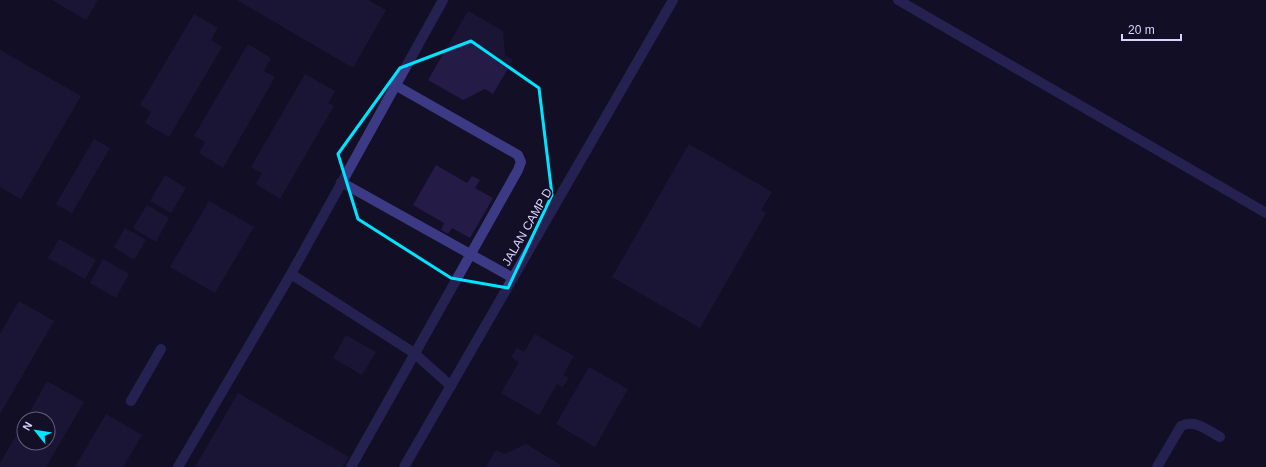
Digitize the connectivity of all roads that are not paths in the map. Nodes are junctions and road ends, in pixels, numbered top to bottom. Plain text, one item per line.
1 (443, 0) edge
2 (673, 0) edge
3 (898, 0) edge
4 (395, 85) junction
5 (341, 182) junction
6 (1266, 213) edge
7 (471, 255) junction
8 (291, 274) junction
9 (513, 278) junction
10 (161, 349) dead end
11 (414, 353) junction
12 (451, 386) junction
13 (131, 401) dead end
14 (1220, 437) dead end
15 (178, 467) edge
16 (350, 467) edge
17 (404, 467) edge
18 (1157, 467) edge

1 - 4 street
2 - 9 street, JALAN CAMP D
3 - 6 street
4 - 5 street
4 - 7 street
5 - 7 street
5 - 8 street
7 - 9 street
7 - 11 street
8 - 11 street
8 - 15 street
9 - 12 street, JALAN CAMP D
10 - 13 street
11 - 12 street
11 - 16 street
12 - 17 street, JALAN CAMP D
14 - 18 street

